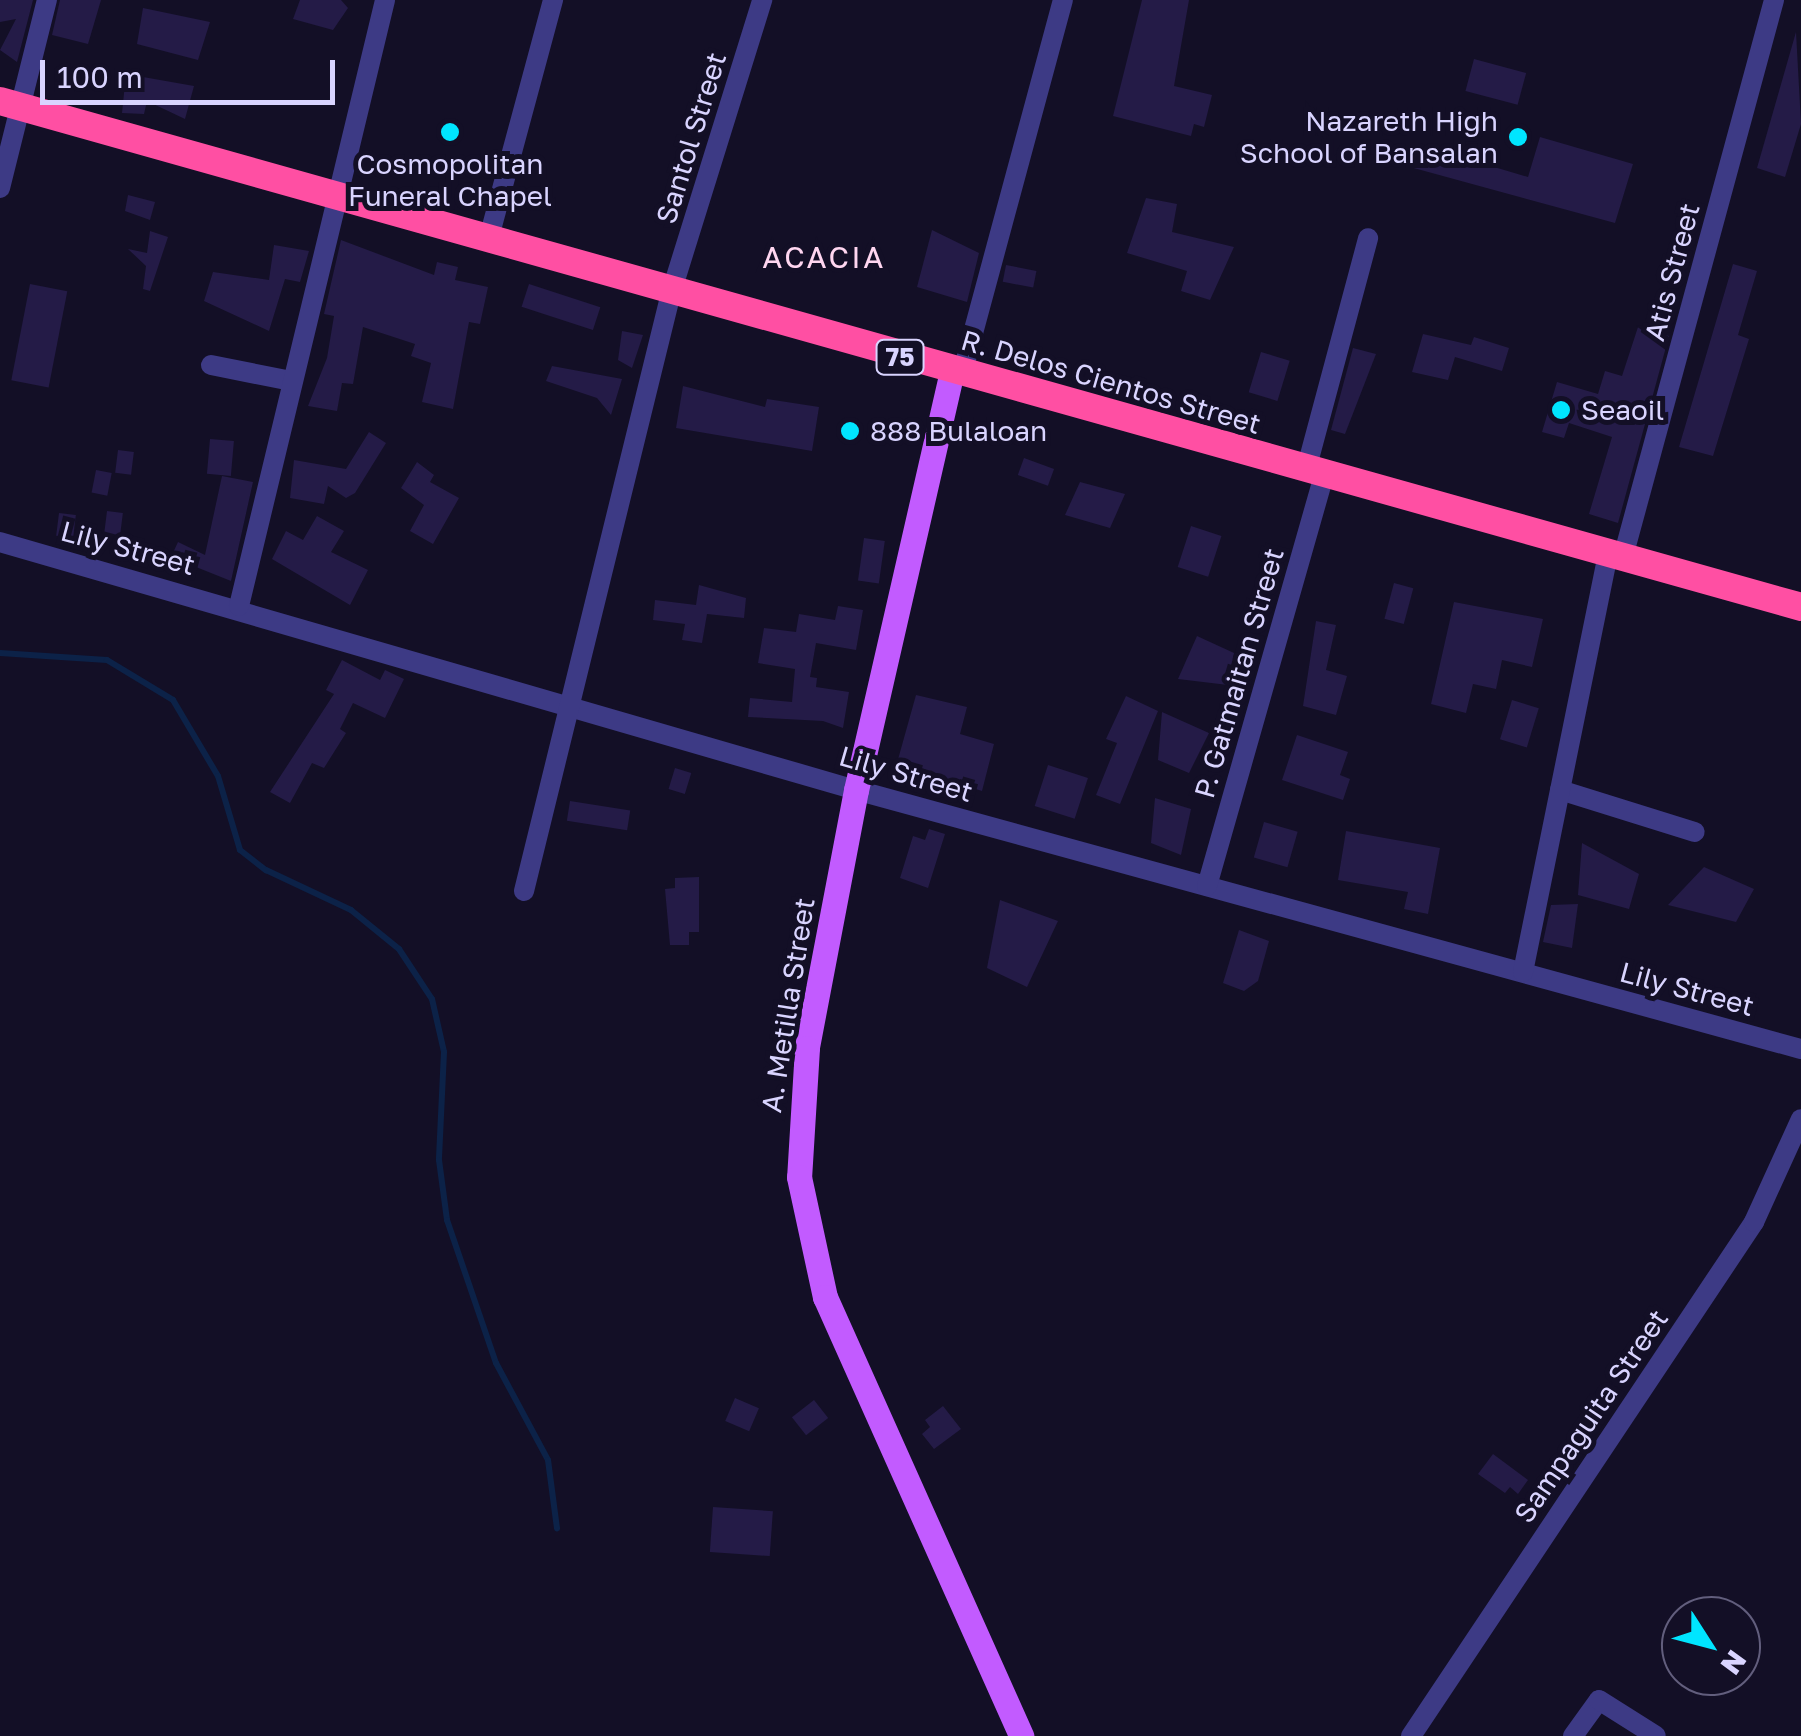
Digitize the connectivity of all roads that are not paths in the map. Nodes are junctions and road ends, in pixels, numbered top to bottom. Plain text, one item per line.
1 (47, 0) edge
2 (384, 0) edge
3 (553, 0) edge
4 (762, 0) edge
5 (1064, 0) edge
6 (1774, 0) edge
7 (10, 104) edge
8 (0, 188) edge
9 (333, 196) junction
10 (1368, 238) dead end
11 (488, 241) junction
12 (672, 293) junction
13 (211, 365) dead end
14 (957, 373) junction
15 (291, 381) junction
16 (1315, 472) junction
17 (0, 542) edge
18 (1616, 555) junction
19 (239, 606) junction
20 (1801, 607) edge
21 (570, 704) junction
22 (856, 790) junction
23 (1560, 790) junction
24 (1695, 832) dead end
25 (1207, 886) junction
26 (524, 890) dead end
27 (1523, 972) junction
28 (1801, 1049) edge
29 (1801, 1119) edge
30 (1021, 1736) edge
31 (1411, 1736) edge
32 (1574, 1736) edge
33 (1656, 1736) edge

1 - 7 street
2 - 9 street
3 - 11 street
4 - 12 street, Santol Street
5 - 14 street
6 - 18 street, Atis Street
7 - 8 street
7 - 9 highway, R. Delos Cientos Street / 75
9 - 11 highway, R. Delos Cientos Street / 75
9 - 15 street
10 - 16 street, P. Gatmaitan Street
11 - 12 highway, R. Delos Cientos Street / 75
12 - 14 highway, R. Delos Cientos Street / 75
12 - 21 street, Santol Street
13 - 15 street
14 - 16 highway, R. Delos Cientos Street / 75
14 - 22 main road, A. Metilla Street
15 - 19 street
16 - 18 highway, R. Delos Cientos Street / 75
16 - 25 street, P. Gatmaitan Street
17 - 19 street, Lily Street
18 - 20 highway, R. Delos Cientos Street / 75
18 - 23 street, Atis Street
19 - 21 street, Lily Street
21 - 22 street, Lily Street
21 - 26 street, Santol Street
22 - 25 street, Lily Street
22 - 30 main road, A. Metilla Street
23 - 24 street
23 - 27 street, Atis Street
25 - 27 street, Lily Street
27 - 28 street, Lily Street
29 - 31 street, Sampaguita Street
32 - 33 street

